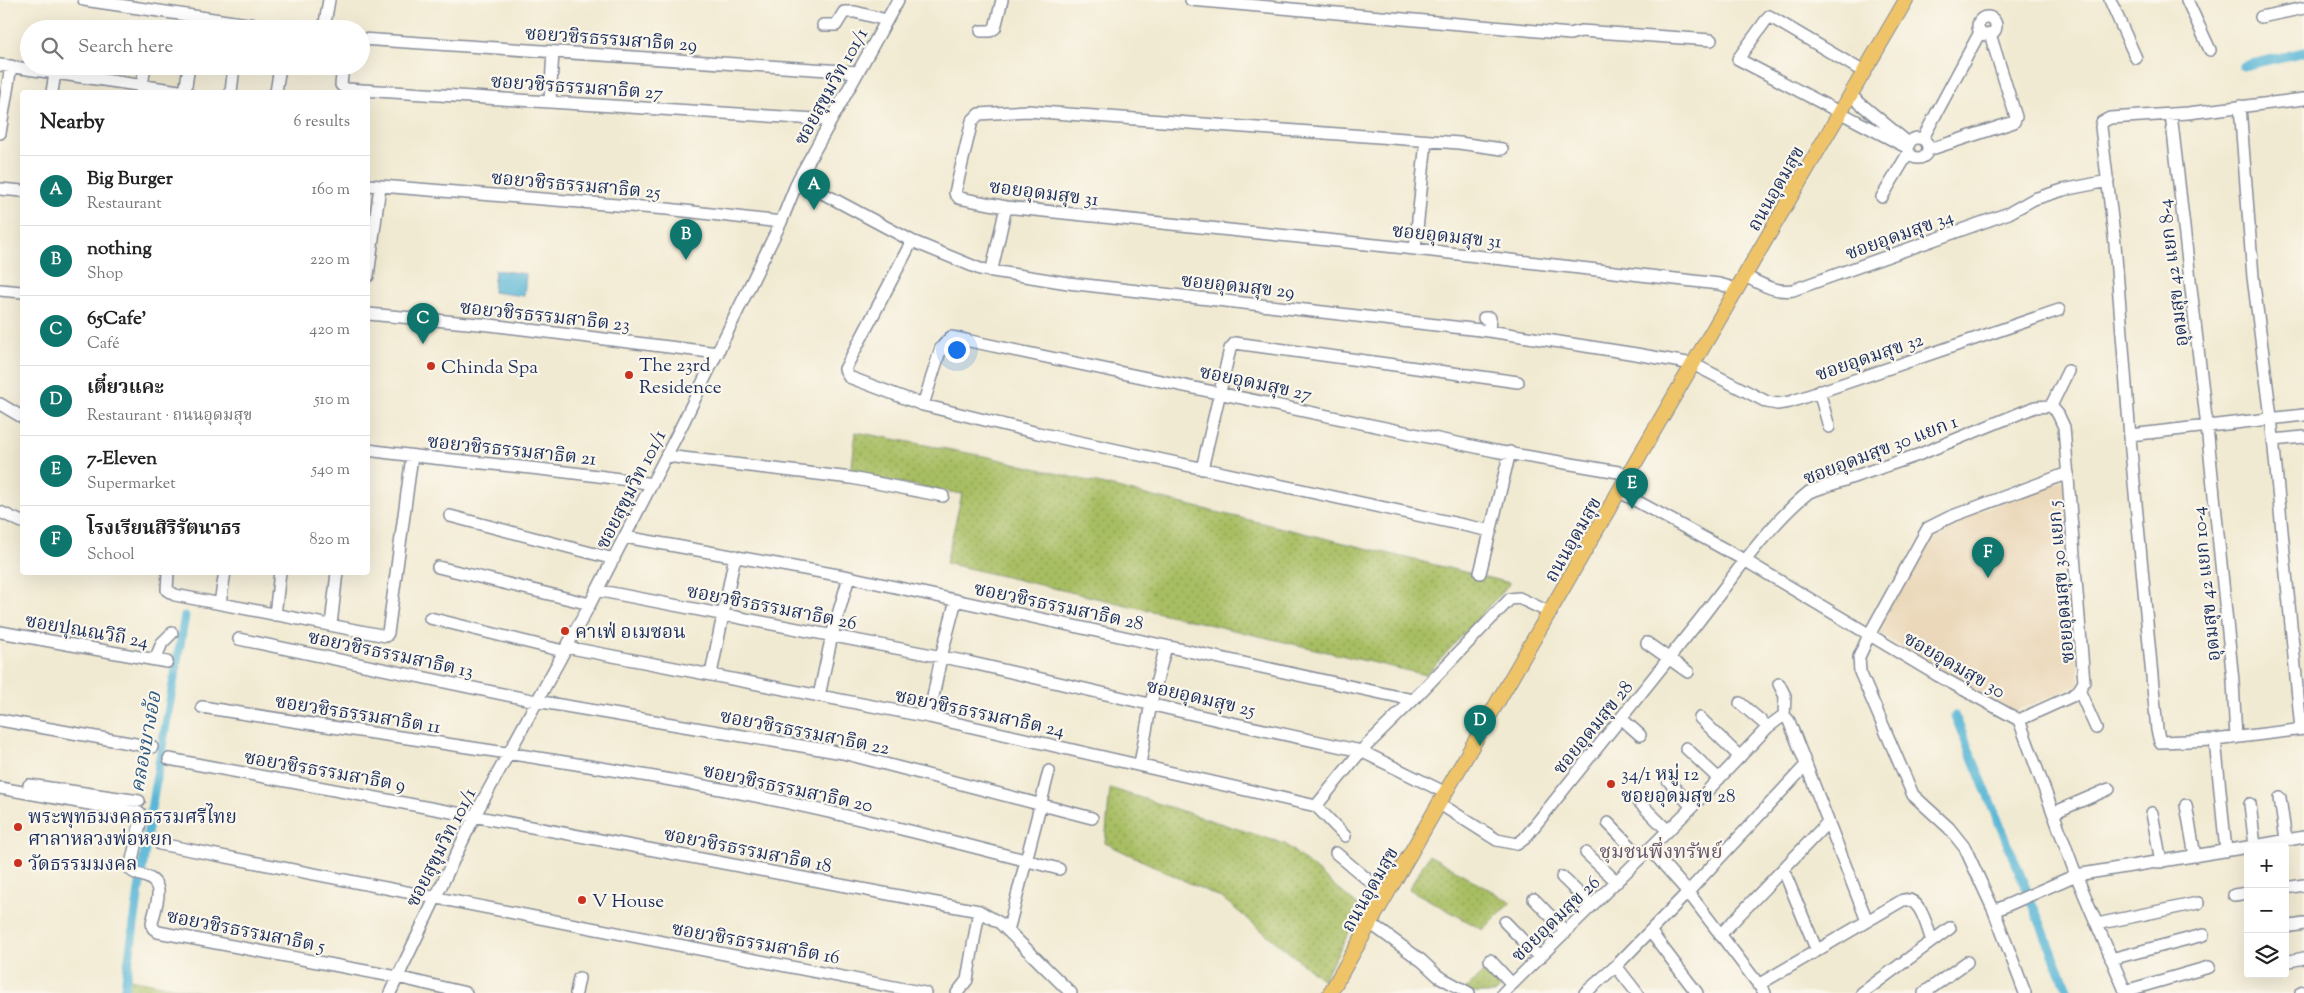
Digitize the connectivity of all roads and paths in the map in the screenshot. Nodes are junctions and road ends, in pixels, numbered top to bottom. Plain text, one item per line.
1 (84, 0) edge
2 (329, 0) edge
3 (898, 0) edge
4 (1002, 0) edge
5 (1191, 0) edge
6 (1906, 0) edge
7 (2110, 0) edge
8 (2187, 0) edge
9 (119, 3) edge
10 (2304, 8) edge
11 (2261, 17) dead end
12 (226, 20) edge
13 (326, 20) edge
14 (886, 20) junction
15 (823, 25) dead end
16 (981, 31) dead end
17 (370, 40) edge
18 (1711, 40) dead end
19 (2210, 50) dead end
20 (553, 52) junction
21 (2136, 58) dead end
22 (5, 66) edge
23 (20, 67) edge
24 (858, 72) junction
25 (1864, 72) junction
26 (54, 75) edge
27 (79, 75) edge
28 (99, 75) edge
29 (143, 75) edge
30 (188, 75) edge
31 (233, 75) edge
32 (279, 75) edge
33 (342, 75) edge
34 (98, 79) junction
35 (141, 89) edge
36 (52, 90) edge
37 (156, 90) edge
38 (186, 90) edge
39 (231, 90) edge
40 (276, 90) edge
41 (363, 90) edge
42 (370, 90) edge
43 (1850, 96) junction
44 (2304, 99) edge
45 (550, 101) junction
46 (2240, 106) junction
47 (1840, 114) junction
48 (2171, 114) junction
49 (831, 120) junction
50 (0, 133) edge
51 (1923, 138) junction
52 (1426, 141) junction
53 (1909, 148) junction
54 (1502, 149) dead end
55 (1928, 150) junction
56 (798, 180) junction
57 (2108, 182) junction
58 (370, 185) edge
59 (380, 186) junction
60 (0, 189) edge
61 (20, 191) edge
62 (1882, 197) dead end
63 (1006, 207) junction
64 (781, 222) junction
65 (912, 241) junction
66 (1416, 249) junction
67 (370, 261) edge
68 (992, 270) junction
69 (1745, 276) junction
70 (1737, 289) junction
71 (0, 290) edge
72 (20, 292) edge
73 (2059, 310) dead end
74 (370, 314) edge
75 (1484, 318) dead end
76 (1489, 331) junction
77 (718, 352) junction
78 (1693, 364) junction
79 (2068, 371) dead end
80 (1518, 382) dead end
81 (1819, 391) junction
82 (1220, 392) junction
83 (0, 404) edge
84 (923, 406) junction
85 (2051, 406) junction
86 (2304, 415) edge
87 (20, 416) edge
88 (2271, 417) junction
89 (1830, 427) dead end
90 (2207, 427) junction
91 (2130, 436) junction
92 (2304, 437) edge
93 (2273, 440) junction
94 (370, 450) edge
95 (1510, 452) junction
96 (412, 456) junction
97 (666, 456) junction
98 (1202, 469) junction
99 (2068, 473) junction
100 (1630, 474) junction
101 (652, 484) junction
102 (1620, 492) junction
103 (943, 496) dead end
104 (0, 512) edge
105 (450, 516) dead end
106 (20, 521) edge
107 (1491, 531) junction
108 (625, 537) junction
109 (735, 556) junction
110 (614, 559) junction
111 (1746, 561) junction
112 (438, 567) dead end
113 (1480, 573) dead end
114 (168, 575) edge
115 (225, 575) edge
116 (280, 575) edge
117 (337, 575) edge
118 (849, 577) junction
119 (596, 590) junction
120 (956, 600) junction
121 (220, 603) junction
122 (590, 604) junction
123 (1551, 613) junction
124 (275, 615) junction
125 (723, 615) junction
126 (430, 618) dead end
127 (331, 625) junction
128 (0, 632) edge
129 (172, 633) dead end
130 (832, 635) junction
131 (1869, 635) junction
132 (239, 639) dead end
133 (1648, 643) dead end
134 (1166, 646) junction
135 (564, 650) junction
136 (941, 657) junction
137 (1670, 657) junction
138 (155, 660) junction
139 (167, 662) dead end
140 (1688, 672) dead end
141 (711, 674) junction
142 (1779, 684) dead end
143 (2079, 690) junction
144 (819, 696) junction
145 (1413, 700) junction
146 (536, 701) junction
147 (1150, 703) junction
148 (1740, 703) dead end
149 (202, 707) dead end
150 (929, 717) junction
151 (1781, 717) junction
152 (1700, 718) dead end
153 (1622, 719) junction
154 (0, 720) edge
155 (2019, 720) junction
156 (1768, 727) junction
157 (2096, 728) dead end
158 (2303, 729) edge
159 (1640, 735) dead end
160 (2236, 738) junction
161 (2215, 740) junction
162 (152, 747) dead end
163 (1686, 748) dead end
164 (1361, 751) junction
165 (508, 753) junction
166 (1740, 757) junction
167 (169, 759) dead end
168 (1140, 764) junction
169 (1806, 765) junction
170 (1050, 771) dead end
171 (1719, 779) junction
172 (1668, 780) dead end
173 (0, 781) edge
174 (0, 788) edge
175 (2109, 789) dead end
176 (1443, 798) junction
177 (2280, 798) dead end
178 (1636, 799) dead end
179 (139, 801) dead end
180 (2250, 804) dead end
181 (1042, 805) junction
182 (1316, 806) junction
183 (2186, 806) dead end
184 (1692, 808) junction
185 (2152, 813) dead end
186 (2053, 814) junction
187 (475, 815) junction
188 (1092, 818) dead end
189 (1828, 822) junction
190 (1608, 823) dead end
191 (1668, 831) junction
192 (1345, 836) dead end
193 (2304, 837) edge
194 (2286, 840) junction
195 (2250, 843) edge
196 (2268, 843) edge
197 (160, 844) dead end
198 (2244, 847) edge
199 (2226, 851) junction
200 (1336, 853) dead end
201 (1586, 853) dead end
202 (1645, 853) junction
203 (2195, 856) junction
204 (1025, 860) junction
205 (2161, 862) junction
206 (1058, 869) dead end
207 (1783, 869) junction
208 (2076, 874) junction
209 (1562, 877) dead end
210 (1617, 882) junction
211 (2304, 885) edge
212 (2289, 887) edge
213 (1688, 892) junction
214 (2244, 894) edge
215 (2234, 895) dead end
216 (1386, 896) junction
217 (434, 898) junction
218 (1534, 899) dead end
219 (2198, 903) dead end
220 (1592, 906) junction
221 (979, 911) junction
222 (1994, 911) junction
223 (1867, 921) junction
224 (1505, 922) dead end
225 (1370, 923) junction
226 (2097, 924) junction
227 (2304, 924) edge
228 (2289, 926) edge
229 (1950, 928) dead end
230 (1008, 931) junction
231 (1650, 931) junction
232 (1566, 932) junction
233 (1720, 935) junction
234 (2203, 935) dead end
235 (1932, 941) junction
236 (1817, 951) junction
237 (1540, 958) junction
238 (2304, 958) edge
239 (2111, 959) junction
240 (1490, 960) dead end
241 (2289, 961) edge
242 (1967, 962) dead end
243 (1616, 966) junction
244 (2209, 967) dead end
245 (397, 977) junction
246 (579, 978) dead end
247 (1512, 984) junction
248 (1761, 989) edge
249 (2125, 992) edge
250 (390, 993) edge
251 (466, 993) edge
252 (576, 993) edge
253 (925, 993) edge
254 (957, 993) edge
255 (1071, 993) edge
256 (1330, 993) edge
257 (1469, 993) edge
258 (1503, 993) edge
259 (1585, 993) edge
260 (1637, 993) edge
261 (1697, 993) edge
262 (1862, 993) edge
263 (1924, 993) edge
264 (2025, 993) edge

1 - 9 street
2 - 13 street
3 - 14 street, ซอยสุขุมวิท 101/1
4 - 16 street
5 - 18 street
6 - 25 main road, ถนนอุดมสุข
7 - 21 street
8 - 19 street
9 - 12 street
10 - 11 street
14 - 15 street
14 - 24 street, ซอยสุขุมวิท 101/1
17 - 20 street, ซอยวชิรธรรมสาธิต 29
20 - 24 street, ซอยวชิรธรรมสาธิต 29
20 - 45 street
22 - 23 street
22 - 50 street
24 - 49 street, ซอยสุขุมวิท 101/1
25 - 43 main road, ถนนอุดมสุข
25 - 47 street
26 - 36 street
27 - 34 street
28 - 34 street
29 - 35 street
30 - 38 street
31 - 39 street
32 - 40 street
33 - 41 street, ซอยวชิรธรรมสาธิต 27
34 - 35 street
35 - 37 street
42 - 45 street, ซอยวชิรธรรมสาธิต 27
43 - 47 main road, ถนนอุดมสุข
43 - 53 street
44 - 46 street
45 - 49 street, ซอยวชิรธรรมสาธิต 27
46 - 48 street
46 - 88 street
47 - 53 street
47 - 69 main road, ถนนอุดมสุข
48 - 57 street
48 - 90 street, อุดมสุข 42 แยก 8-4
49 - 56 street, ซอยสุขุมวิท 101/1
51 - 53 street
51 - 55 street
51 - 55 street
52 - 54 street, ซอยอุดมสุข 31
52 - 63 street, ซอยอุดมสุข 31
52 - 66 street
53 - 55 street
53 - 62 street
56 - 64 street, ซอยสุขุมวิท 101/1
56 - 65 street, ซอยอุดมสุข 29
57 - 69 street, ซอยอุดมสุข 34
57 - 91 street
58 - 59 street, ซอยวชิรธรรมสาธิต 25
59 - 64 street, ซอยวชิรธรรมสาธิต 25
59 - 67 street
60 - 61 street
63 - 66 street, ซอยอุดมสุข 31
63 - 68 street
64 - 77 street, ซอยสุขุมวิท 101/1
65 - 68 street, ซอยอุดมสุข 29
65 - 84 street
66 - 70 street, ซอยอุดมสุข 31
68 - 76 street, ซอยอุดมสุข 29
69 - 70 main road, ถนนอุดมสุข
70 - 78 main road, ถนนอุดมสุข
71 - 72 street
73 - 81 street, ซอยอุดมสุข 32
74 - 77 street, ซอยวชิรธรรมสาธิต 23
75 - 76 street
76 - 78 street, ซอยอุดมสุข 29
77 - 97 street, ซอยสุขุมวิท 101/1
78 - 81 street, ซอยอุดมสุข 32
78 - 100 main road, ถนนอุดมสุข
79 - 85 street
80 - 82 street
81 - 89 street
82 - 84 street, ซอยอุดมสุข 27
82 - 95 street, ซอยอุดมสุข 27
82 - 98 street
83 - 87 street
84 - 98 street
85 - 99 street, ซอยอุดมสุข 30 แยก 5
85 - 111 street, ซอยอุดมสุข 30 แยก 1
86 - 88 street
88 - 90 street
88 - 93 street
90 - 91 street
90 - 160 street, อุดมสุข 42 แยก 10-4
91 - 161 street
92 - 93 street
93 - 158 street
94 - 96 street, ซอยวชิรธรรมสาธิต 21
95 - 100 street, ซอยอุดมสุข 27
95 - 107 street
96 - 101 street, ซอยวชิรธรรมสาธิต 21
96 - 127 street
97 - 101 street, ซอยสุขุมวิท 101/1
97 - 103 street
98 - 107 street
99 - 131 street
99 - 143 street, ซอยอุดมสุข 30 แยก 5
100 - 102 main road, ถนนอุดมสุข
101 - 108 street, ซอยสุขุมวิท 101/1
102 - 111 street, ซอยอุดมสุข 30
102 - 123 main road, ถนนอุดมสุข
104 - 106 street
105 - 110 street
107 - 113 street
108 - 109 street, ซอยวชิรธรรมสาธิต 28
108 - 110 street, ซอยสุขุมวิท 101/1
109 - 118 street, ซอยวชิรธรรมสาธิต 28
109 - 125 street
110 - 119 street, ซอยสุขุมวิท 101/1
111 - 131 street, ซอยอุดมสุข 30
111 - 137 street, ซอยอุดมสุข 28
112 - 122 street
114 - 121 street
115 - 121 street
116 - 124 street
117 - 127 street
118 - 120 street, ซอยวชิรธรรมสาธิต 28
118 - 130 street
119 - 122 street, ซอยสุขุมวิท 101/1
119 - 125 street, ซอยวชิรธรรมสาธิต 26
120 - 134 street, ซอยวชิรธรรมสาธิต 28
120 - 136 street
121 - 124 street
122 - 135 street, ซอยสุขุมวิท 101/1
123 - 145 street
123 - 176 main road, ถนนอุดมสุข
124 - 127 street
125 - 130 street, ซอยวชิรธรรมสาธิต 26
125 - 141 street
126 - 135 street, ซอยวชิรธรรมสาธิต 24
128 - 138 street, ซอยปุณณวิถี 24
129 - 138 street
130 - 136 street, ซอยวชิรธรรมสาธิต 26
130 - 144 street
131 - 155 street, ซอยอุดมสุข 30
131 - 222 street
132 - 146 street, ซอยวชิรธรรมสาธิต 13
133 - 137 street
134 - 145 street, ซอยวชิรธรรมสาธิต 28
134 - 147 street
135 - 141 street, ซอยวชิรธรรมสาธิต 24
135 - 146 street, ซอยสุขุมวิท 101/1
136 - 147 street, ซอยอุดมสุข 25
136 - 150 street
137 - 140 street
137 - 153 street, ซอยอุดมสุข 28
138 - 139 street, ซอยปุณณวิถี 24
141 - 144 street, ซอยวชิรธรรมสาธิต 24
142 - 151 street
143 - 155 street, ซอยอุดมสุข 30 แยก 5
143 - 157 street
144 - 150 street, ซอยวชิรธรรมสาธิต 24
145 - 164 street
146 - 165 street, ซอยสุขุมวิท 101/1
146 - 181 street, ซอยวชิรธรรมสาธิต 22
147 - 164 street, ซอยอุดมสุข 25
147 - 168 street
148 - 156 street
149 - 165 street, ซอยวชิรธรรมสาธิต 11
150 - 168 street, ซอยวชิรธรรมสาธิต 24
151 - 156 street, ซอยอุดมสุข 26
151 - 169 street
152 - 166 street
153 - 159 street
153 - 176 street, ซอยอุดมสุข 28
154 - 162 street
155 - 186 street, ซอยอุดมสุข 30
156 - 166 street, ซอยอุดมสุข 26
158 - 160 street
160 - 161 street
161 - 199 street
163 - 171 street
164 - 176 street, ซอยอุดมสุข 25
164 - 182 street
165 - 187 street, ซอยสุขุมวิท 101/1
165 - 204 street, ซอยวชิรธรรมสาธิต 20
166 - 171 street, ซอยอุดมสุข 26
167 - 187 street, ซอยวชิรธรรมสาธิต 9
168 - 182 street, ซอยวชิรธรรมสาธิต 24
169 - 189 street
169 - 213 street
170 - 181 street
171 - 184 street, ซอยอุดมสุข 26
172 - 184 street
173 - 179 street
174 - 245 street, ซอยวชิรธรรมสาธิต 5
175 - 186 street
176 - 216 main road, ถนนอุดมสุข
177 - 194 street
178 - 191 street
180 - 195 street
181 - 188 street, ซอยวชิรธรรมสาธิต 22
181 - 204 street
182 - 192 street
183 - 203 street
184 - 191 street, ซอยอุดมสุข 26
185 - 205 street
186 - 208 street, ซอยอุดมสุข 30
187 - 217 street, ซอยสุขุมวิท 101/1
187 - 221 street, ซอยวชิรธรรมสาธิต 18
189 - 207 street
189 - 223 street
190 - 202 street
191 - 202 street, ซอยอุดมสุข 26
193 - 194 street
194 - 196 street
197 - 217 street, ซอยวชิรธรรมสาธิต 16
198 - 199 street
199 - 203 street
200 - 216 street
201 - 210 street
202 - 210 street, ซอยอุดมสุข 26
202 - 213 street
203 - 205 street
204 - 206 street, ซอยวชิรธรรมสาธิต 20
204 - 230 street
205 - 208 street
207 - 233 street
207 - 236 street
208 - 222 street
208 - 226 street, ซอยอุดมสุข 30
209 - 220 street
210 - 220 street, ซอยอุดมสุข 26
211 - 212 street
213 - 231 street
213 - 233 street
214 - 215 street
216 - 225 main road, ถนนอุดมสุข
217 - 245 street, ซอยสุขุมวิท 101/1
217 - 253 street, ซอยวชิรธรรมสาธิต 16
218 - 232 street
219 - 226 street
220 - 232 street, ซอยอุดมสุข 26
221 - 230 street, ซอยวชิรธรรมสาธิต 18
221 - 254 street
222 - 264 street
223 - 235 street
223 - 236 street
224 - 237 street
225 - 256 main road, ถนนอุดมสุข
225 - 257 street
226 - 239 street, ซอยอุดมสุข 30
227 - 228 street
229 - 235 street
230 - 255 street, ซอยวชิรธรรมสาธิต 18
231 - 243 street
231 - 261 street
232 - 237 street, ซอยอุดมสุข 26
233 - 248 street
234 - 239 street
235 - 262 street
236 - 248 street
237 - 247 street, ซอยอุดมสุข 26
238 - 241 street
239 - 249 street, ซอยอุดมสุข 30
240 - 247 street
242 - 263 street
243 - 259 street
243 - 260 street
244 - 249 street
245 - 250 street, ซอยสุขุมวิท 101/1
245 - 251 street
246 - 252 street
247 - 258 street, ซอยอุดมสุข 26

